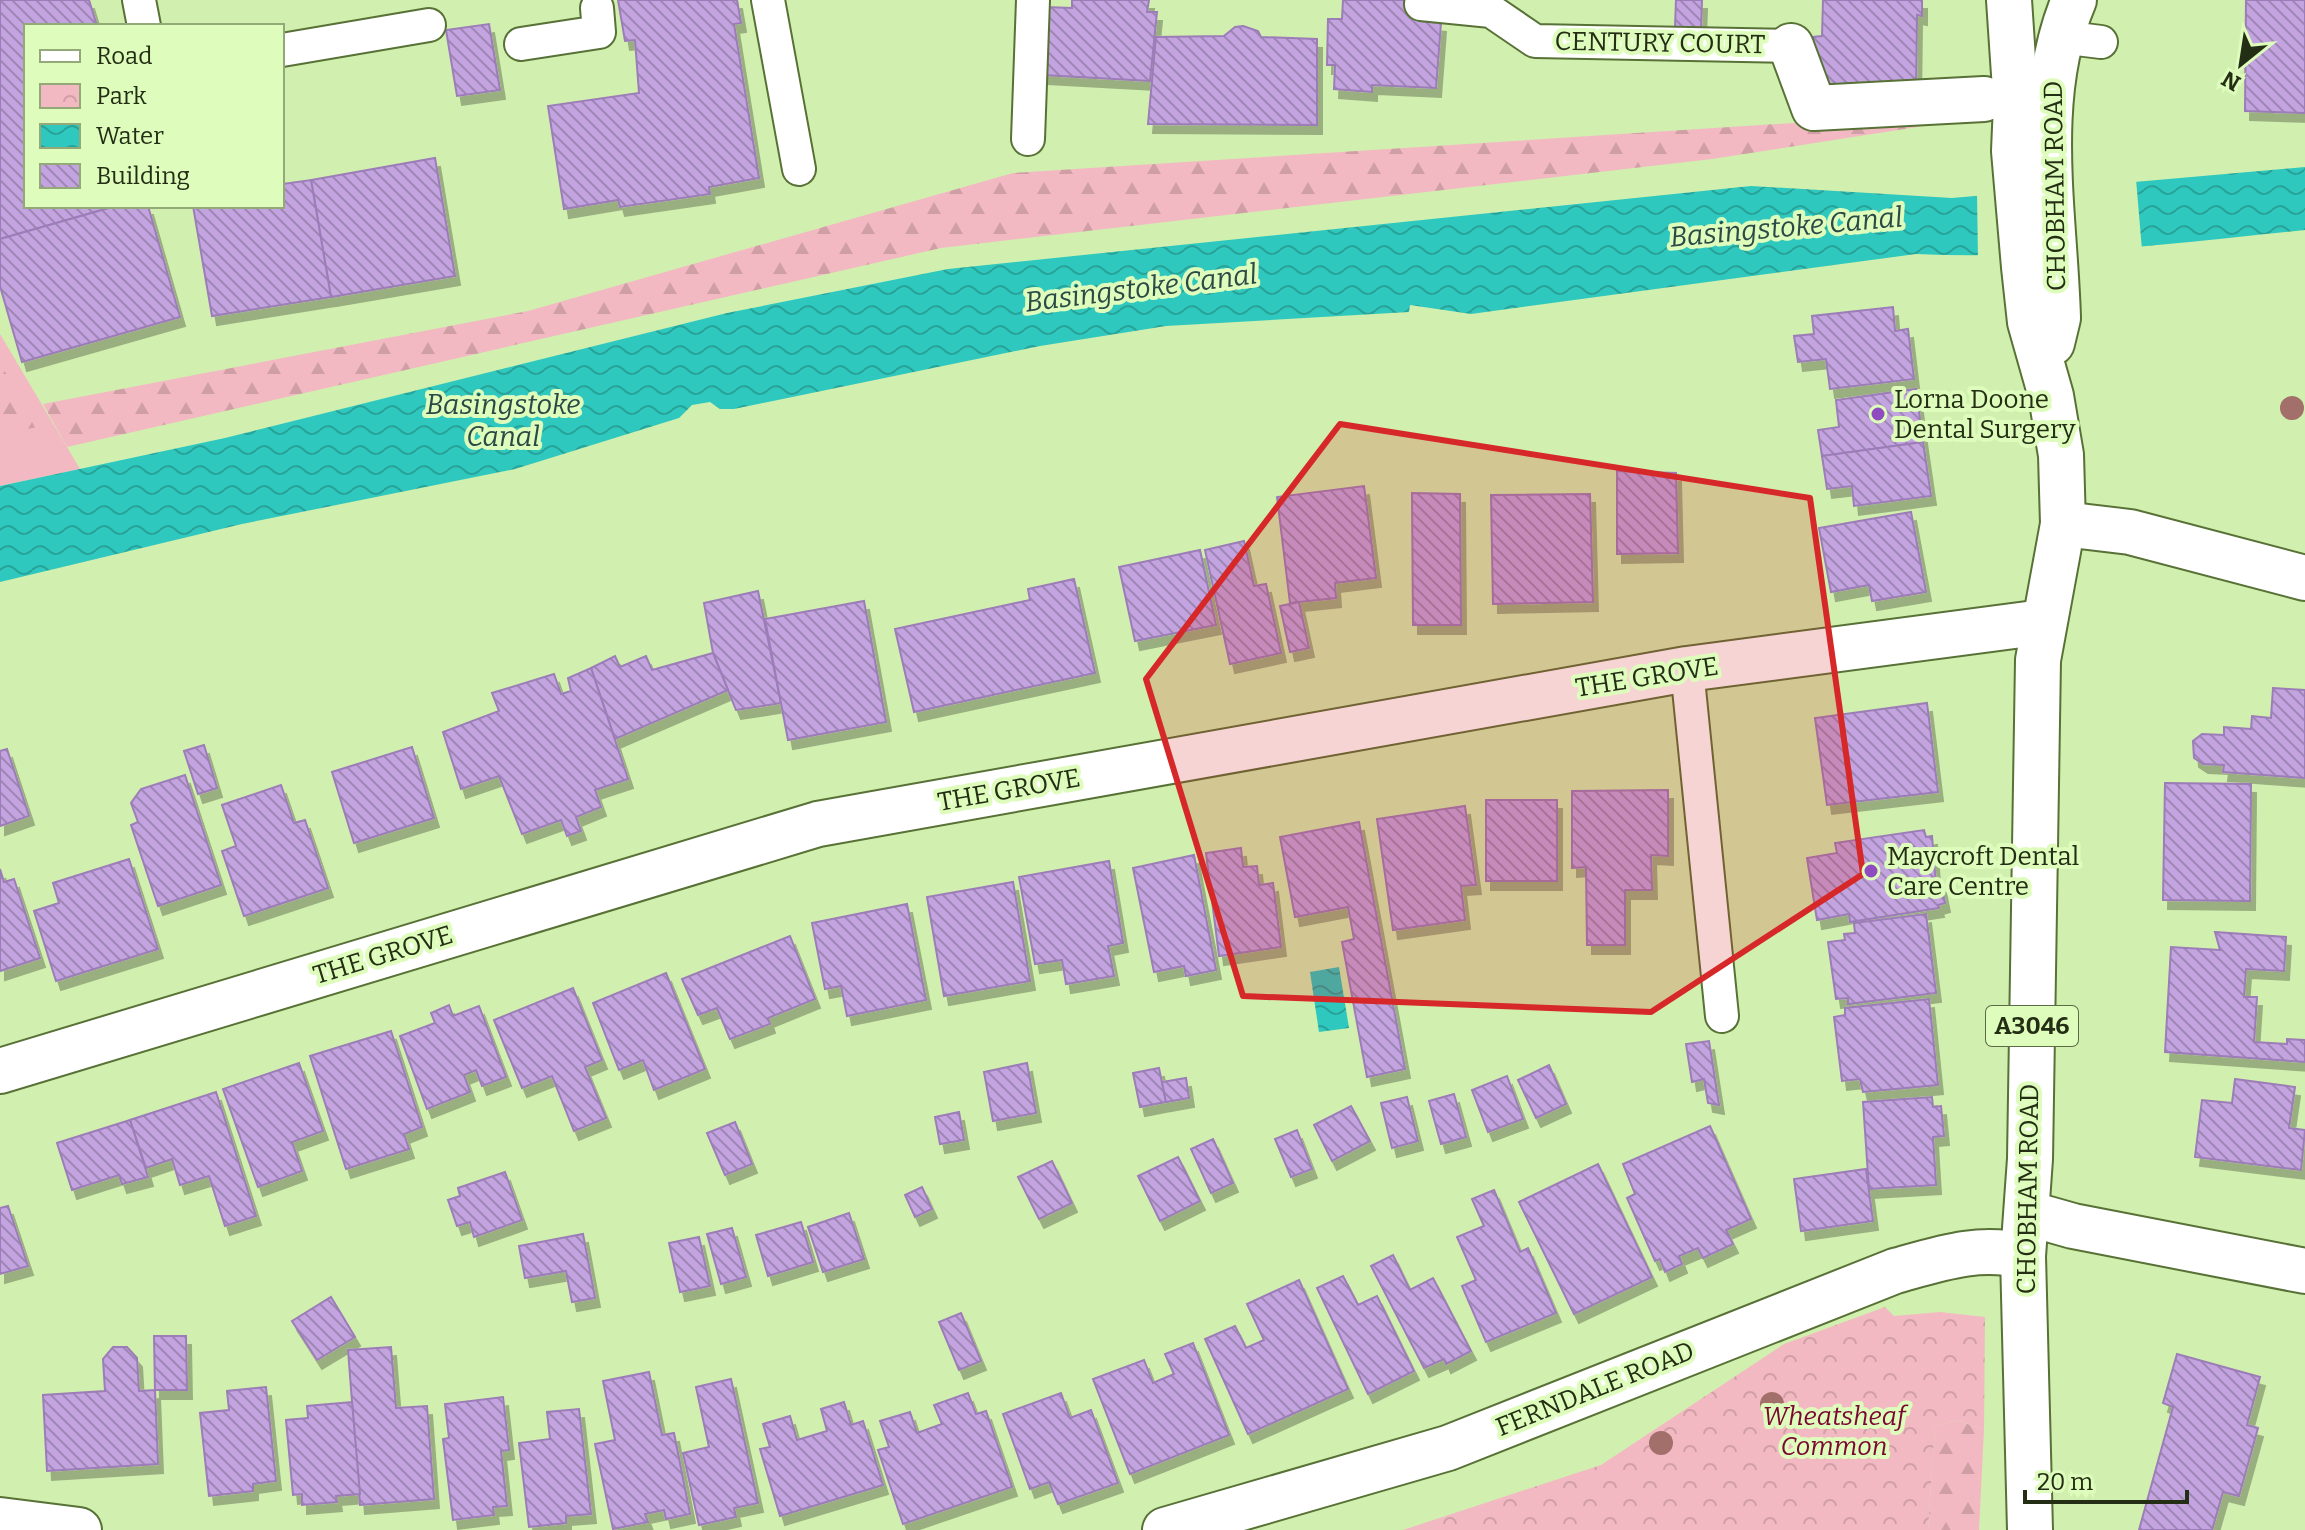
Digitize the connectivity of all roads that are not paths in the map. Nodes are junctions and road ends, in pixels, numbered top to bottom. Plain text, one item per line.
1 (139, 0) edge
2 (768, 0) edge
3 (1033, 0) edge
4 (2009, 0) edge
5 (604, 4) edge
6 (1421, 4) dead end
7 (1492, 5) edge
8 (2070, 20) edge
9 (144, 24) edge
10 (429, 25) dead end
11 (521, 44) dead end
12 (1791, 46) joint
13 (284, 50) edge
14 (2000, 102) junction
15 (1028, 139) dead end
16 (2032, 151) junction
17 (799, 169) dead end
18 (2063, 524) junction
19 (2305, 578) edge
20 (2043, 622) junction
21 (1687, 669) junction
22 (1722, 1016) dead end
23 (0, 1071) edge
24 (2027, 1213) junction
25 (2023, 1256) junction
26 (2305, 1271) edge
27 (0, 1520) edge
28 (79, 1530) edge
29 (1165, 1530) edge
30 (2030, 1530) edge

1 - 9 lane
2 - 17 lane
3 - 15 lane
4 - 14 street, CHOBHAM ROAD / A3046
5 - 11 lane
6 - 7 lane, CENTURY COURT
7 - 12 lane, CENTURY COURT
8 - 14 street, CHOBHAM ROAD / A3046
8 - 16 street, CHOBHAM ROAD
10 - 13 lane
12 - 14 street
14 - 16 street, CHOBHAM ROAD / A3046
16 - 18 street, CHOBHAM ROAD / A3046
18 - 19 street
18 - 20 street, CHOBHAM ROAD / A3046
20 - 21 street, THE GROVE
20 - 24 street, CHOBHAM ROAD / A3046
21 - 22 lane
21 - 23 street, THE GROVE
24 - 25 street, CHOBHAM ROAD / A3046
24 - 26 street
25 - 29 street, FERNDALE ROAD
25 - 30 street, CHOBHAM ROAD / A3046
27 - 28 street

